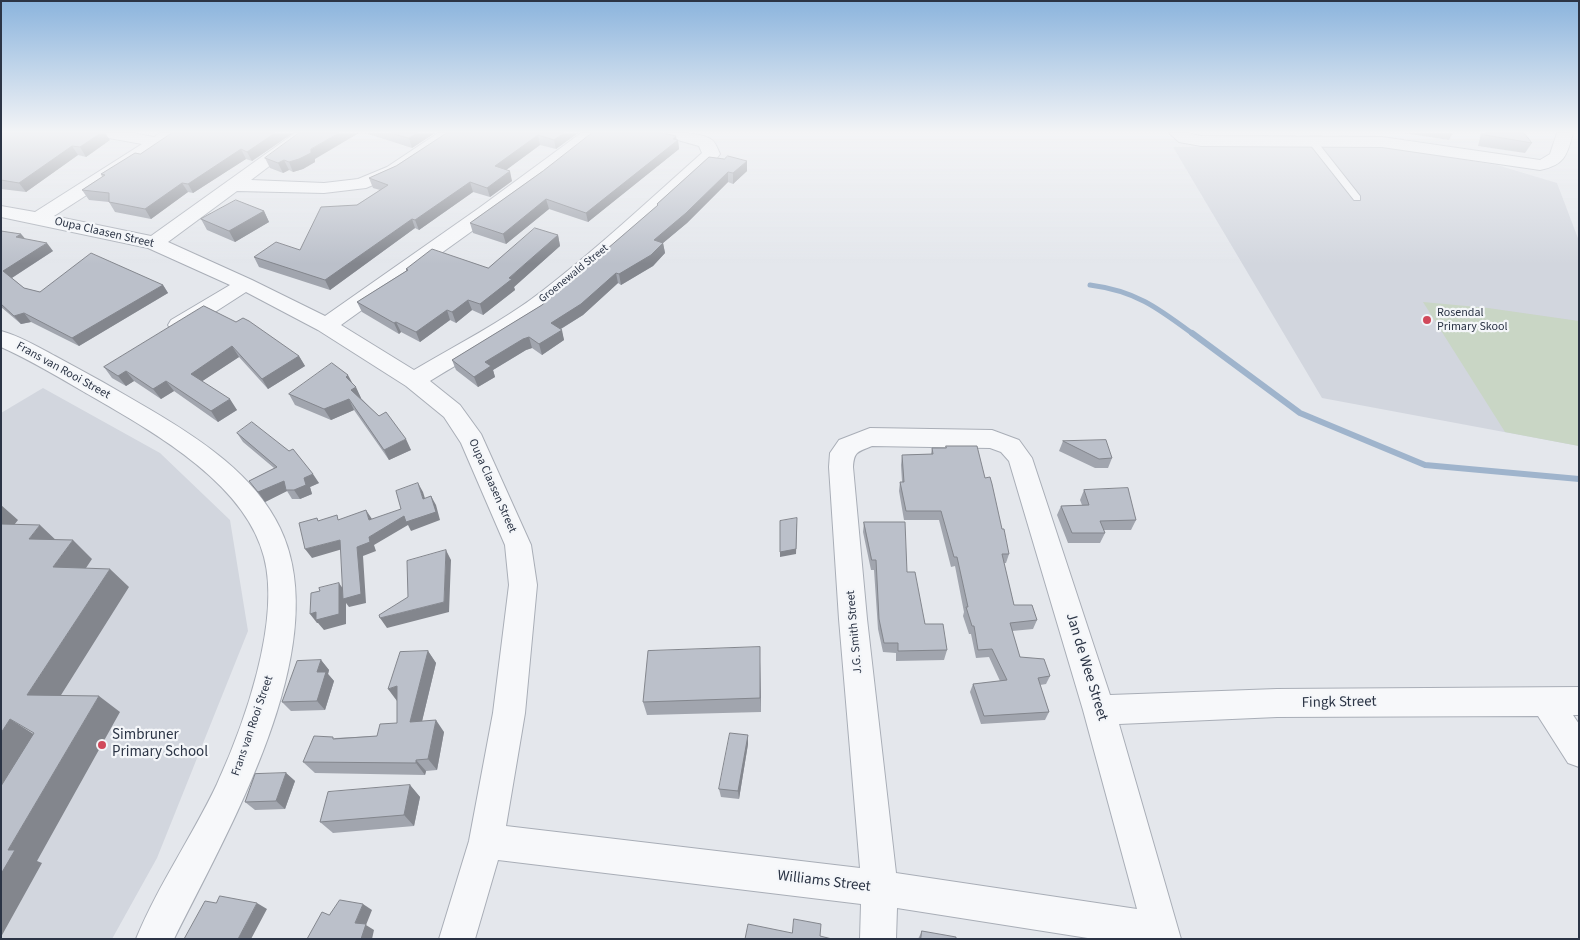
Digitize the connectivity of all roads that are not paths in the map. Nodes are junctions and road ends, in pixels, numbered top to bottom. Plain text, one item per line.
1 (102, 177) edge
2 (243, 177) edge
3 (379, 177) edge
4 (532, 177) edge
5 (686, 177) edge
6 (1340, 177) edge
7 (232, 185) junction
8 (1357, 198) dead end
9 (1, 211) edge
10 (39, 218) junction
11 (154, 243) junction
12 (245, 284) junction
13 (326, 325) junction
14 (161, 336) edge
15 (1, 338) edge
16 (414, 380) junction
17 (965, 437) joint
18 (1579, 700) edge
19 (1546, 701) junction
20 (1099, 710) junction
21 (1579, 752) edge
22 (486, 840) junction
23 (880, 888) junction
24 (1162, 935) edge
25 (154, 939) edge
26 (457, 939) edge
27 (878, 939) edge

1 - 10 street
2 - 7 street
3 - 7 street
4 - 13 street
5 - 16 street, Groenewald Street
6 - 8 lane
7 - 11 street
9 - 10 street, Oupa Claasen Street
10 - 11 street, Oupa Claasen Street
11 - 12 street, Oupa Claasen Street
12 - 13 street, Oupa Claasen Street
12 - 14 street
13 - 16 street, Oupa Claasen Street
15 - 25 street, Frans van Rooi Street
16 - 22 street, Oupa Claasen Street
17 - 20 street, Jan de Wee Street
17 - 23 street, J.G. Smith Street
18 - 19 street, Fingk Street
19 - 20 street, Fingk Street
19 - 21 street
20 - 24 street, Jan de Wee Street
22 - 23 street, Williams Street
22 - 26 street, Oupa Claasen Street
23 - 24 street, Williams Street
23 - 27 street, J.G. Smith Street

